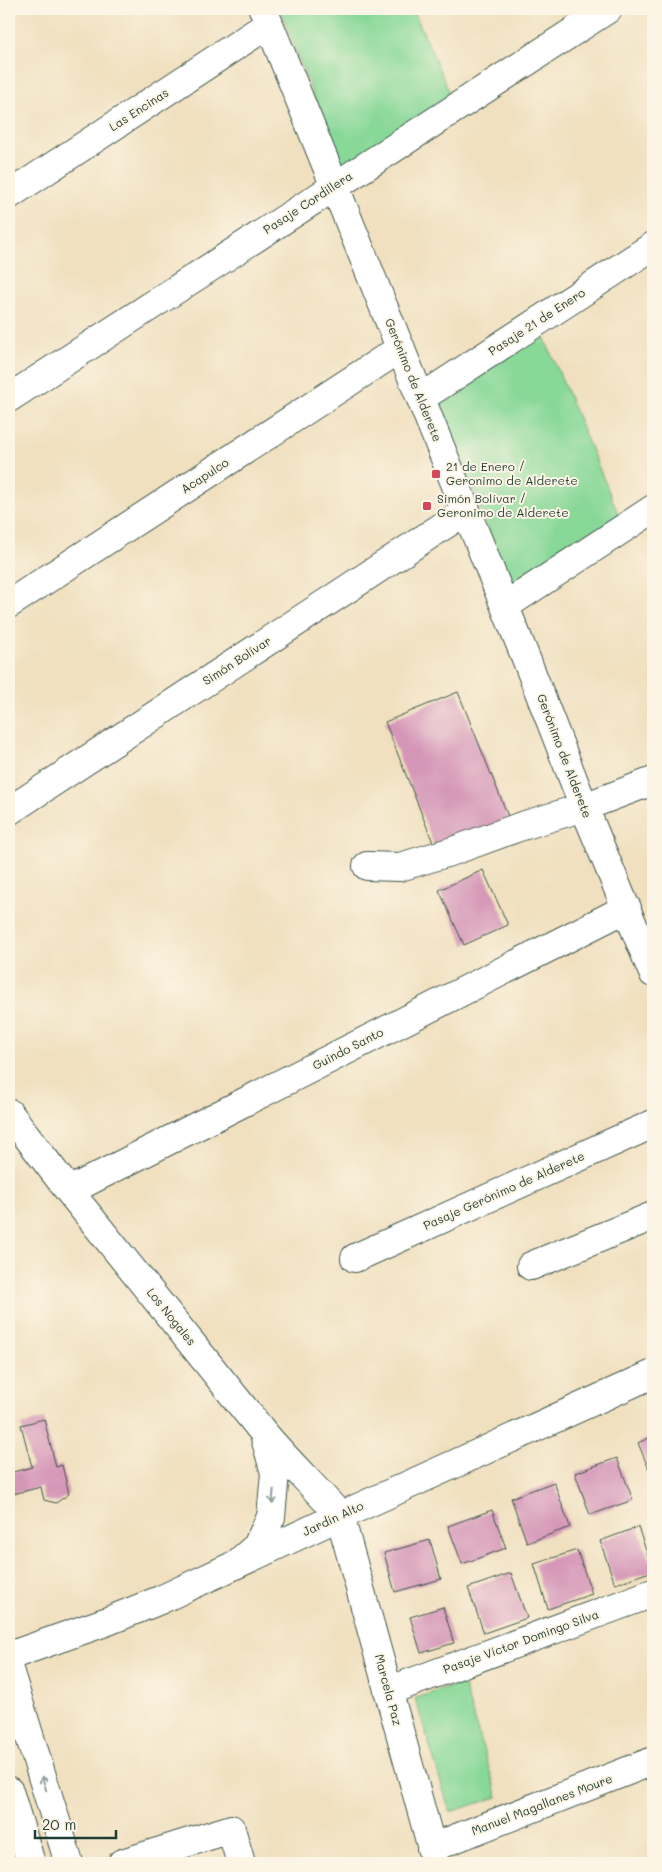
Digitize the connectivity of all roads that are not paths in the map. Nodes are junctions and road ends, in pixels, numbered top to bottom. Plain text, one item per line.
1 (608, 9) edge
2 (266, 16) edge
3 (334, 186) junction
4 (9, 195) edge
5 (653, 246) edge
6 (400, 348) junction
7 (9, 398) edge
8 (421, 398) junction
9 (653, 509) edge
10 (466, 511) junction
11 (9, 604) edge
12 (505, 606) junction
13 (653, 781) edge
14 (584, 807) junction
15 (9, 811) edge
16 (367, 866) dead end
17 (627, 908) junction
18 (653, 973) edge
19 (9, 1113) edge
20 (653, 1124) edge
21 (69, 1191) junction
22 (653, 1216) edge
23 (355, 1258) dead end
24 (532, 1266) dead end
25 (653, 1374) edge
26 (263, 1432) junction
27 (340, 1516) junction
28 (236, 1564) junction
29 (653, 1593) edge
30 (9, 1656) edge
31 (9, 1670) edge
32 (388, 1691) junction
33 (653, 1761) edge
34 (9, 1791) edge
35 (434, 1856) edge
36 (31, 1863) edge
37 (69, 1863) edge
38 (122, 1863) edge
39 (241, 1863) edge

1 - 3 street, Pasaje Cordillera
2 - 3 street, Gerónimo de Alderete
2 - 4 street, Las Encinas
3 - 6 street, Gerónimo de Alderete
3 - 7 street, Pasaje Cordillera
5 - 8 street, Pasaje 21 de Enero
6 - 8 street, Gerónimo de Alderete
6 - 11 street, Acapulco
8 - 10 street, Gerónimo de Alderete
9 - 12 street
10 - 12 street, Gerónimo de Alderete
10 - 15 street, Simón Bolívar
12 - 14 street, Gerónimo de Alderete
13 - 14 street
14 - 16 street
14 - 17 street, Gerónimo de Alderete
17 - 18 street, Gerónimo de Alderete
17 - 21 street, Guindo Santo
19 - 21 street, Los Nogales
20 - 23 street, Pasaje Gerónimo de Alderete
21 - 26 street, Los Nogales
22 - 24 street
25 - 27 street, Jardín Alto
26 - 27 street, Los Nogales
26 -> 28 street
27 - 28 street, Jardín Alto
27 - 32 street, Marcela Paz
28 - 30 street, Jardín Alto
29 - 32 street, Pasaje Víctor Domingo Silva
37 -> 31 street
32 - 35 street, Marcela Paz
33 - 35 street, Manuel Magallanes Moure
34 - 36 street
38 - 39 street

